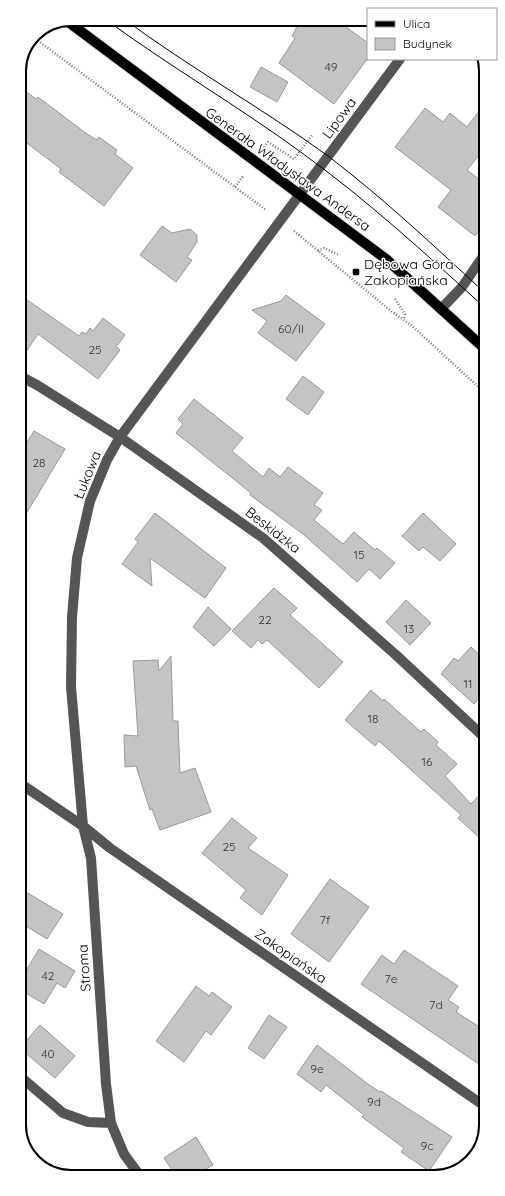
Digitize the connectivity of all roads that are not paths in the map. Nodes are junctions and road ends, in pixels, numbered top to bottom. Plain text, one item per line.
1 (74, 26) edge
2 (399, 60) edge
3 (301, 195) junction
4 (479, 262) edge
5 (441, 309) junction
6 (479, 343) edge
7 (26, 379) edge
8 (120, 437) junction
9 (479, 732) edge
10 (26, 787) edge
11 (82, 826) junction
12 (26, 1081) edge
13 (479, 1102) edge
14 (111, 1123) junction
15 (136, 1170) edge

1 - 3 main road, Generała Władysława Andersa
2 - 3 street, Lipowa
3 - 5 main road, Generała Władysława Andersa
3 - 8 street, Łukowa
4 - 5 street
5 - 6 main road, Generała Władysława Andersa
7 - 8 street, Beskidzka
8 - 9 street, Beskidzka
8 - 11 street, Łukowa
10 - 11 street
11 - 13 street, Zakopiańska
11 - 14 street, Stroma
12 - 14 street
14 - 15 street, Stroma

